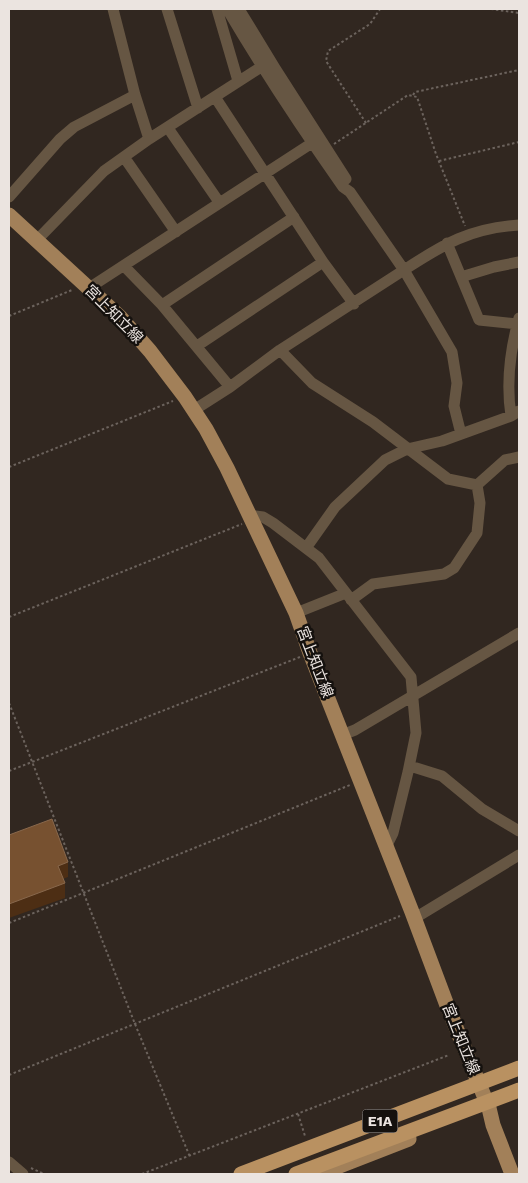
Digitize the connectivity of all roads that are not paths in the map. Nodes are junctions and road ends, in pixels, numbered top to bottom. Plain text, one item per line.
1 (113, 9) edge
2 (167, 9) edge
3 (216, 9) edge
4 (227, 9) edge
5 (239, 9) edge
6 (262, 67) junction
7 (238, 81) junction
8 (135, 95) junction
9 (215, 97) junction
10 (198, 108) junction
11 (168, 128) junction
12 (149, 139) junction
13 (312, 143) junction
14 (124, 157) junction
15 (265, 173) junction
16 (350, 192) junction
17 (9, 197) edge
18 (219, 202) junction
19 (9, 215) edge
20 (294, 217) junction
21 (519, 225) edge
22 (176, 232) junction
23 (36, 240) junction
24 (447, 243) junction
25 (323, 262) junction
26 (519, 262) edge
27 (124, 266) junction
28 (404, 270) junction
29 (461, 277) junction
30 (89, 288) junction
31 (354, 304) junction
32 (162, 305) junction
33 (518, 320) edge
34 (197, 346) junction
35 (280, 350) junction
36 (230, 387) junction
37 (194, 410) junction
38 (515, 414) edge
39 (461, 434) junction
40 (407, 449) junction
41 (519, 457) edge
42 (477, 485) junction
43 (250, 518) junction
44 (306, 548) junction
45 (348, 597) junction
46 (296, 613) junction
47 (519, 633) edge
48 (412, 695) junction
49 (342, 735) junction
50 (410, 766) junction
51 (519, 831) edge
52 (386, 847) junction
53 (519, 855) edge
54 (414, 915) junction
55 (519, 1068) edge
56 (519, 1074) edge
57 (481, 1088) junction
58 (519, 1090) edge
59 (519, 1097) edge
60 (489, 1108) junction
61 (9, 1162) edge
62 (23, 1174) edge
63 (240, 1174) edge
64 (250, 1174) edge
65 (296, 1174) edge
66 (319, 1174) edge
67 (512, 1174) edge

1 - 8 street
2 - 10 street
3 - 7 street
4 - 6 street
5 - 16 street
6 - 7 street
6 - 13 street
7 - 9 street
8 - 12 street
8 - 17 street
9 - 10 street
9 - 15 street
10 - 11 street
11 - 12 street
11 - 18 street
12 - 14 street
13 - 15 street
13 - 16 street
14 - 22 street
14 - 23 street
15 - 18 street
15 - 20 street
16 - 28 street
18 - 22 street
19 - 23 main road, 宮上知立線
20 - 25 street
20 - 32 street
21 - 24 street
22 - 27 street
23 - 30 main road, 宮上知立線
24 - 28 street
24 - 29 street
25 - 31 street
25 - 34 street
26 - 29 street
27 - 30 street
27 - 32 street
28 - 31 street
28 - 39 street
29 - 33 street
30 - 37 main road, 宮上知立線
31 - 35 street
32 - 34 street
33 - 38 street
34 - 36 street
35 - 36 street
35 - 40 street
36 - 37 street
37 - 43 main road, 宮上知立線
38 - 39 street
39 - 40 street
40 - 42 street
40 - 44 street
41 - 42 street
42 - 45 street
43 - 44 street
43 - 46 main road, 宮上知立線
44 - 45 street
45 - 46 street
45 - 48 street
46 - 49 main road, 宮上知立線
47 - 48 street
48 - 49 street
48 - 50 street
49 - 52 main road, 宮上知立線
50 - 51 street
50 - 52 street
52 - 54 main road, 宮上知立線
53 - 54 street
54 - 57 main road, 宮上知立線
55 - 63 highway, E1A, bridge
56 - 57 main road
57 - 60 main road, 宮上知立線
57 - 64 main road
58 - 65 highway, E1A, bridge
59 - 60 main road
60 - 66 main road
60 - 67 main road, 宮上知立線
61 - 62 street

